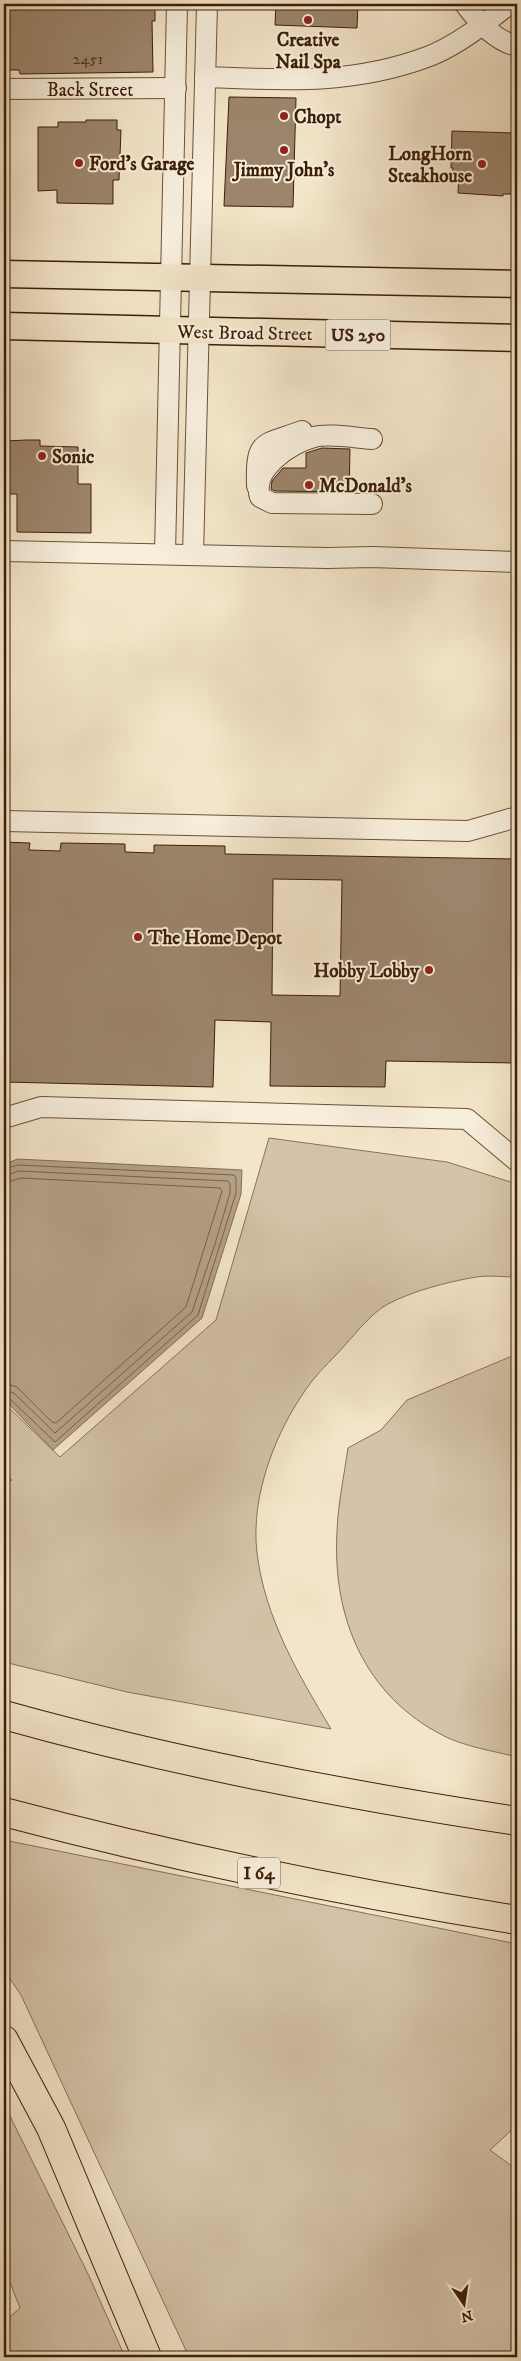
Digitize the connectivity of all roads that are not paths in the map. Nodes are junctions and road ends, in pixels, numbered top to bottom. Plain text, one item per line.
1 (177, 4) edge
2 (207, 4) edge
3 (465, 4) edge
4 (509, 4) edge
5 (482, 25) junction
6 (517, 46) edge
7 (205, 77) junction
8 (176, 88) junction
9 (4, 89) edge
10 (4, 274) edge
11 (171, 277) junction
12 (201, 278) junction
13 (517, 284) edge
14 (4, 326) edge
15 (170, 331) junction
16 (198, 332) junction
17 (517, 338) edge
18 (372, 439) dead end
19 (372, 504) dead end
20 (4, 551) edge
21 (164, 554) junction
22 (193, 555) junction
23 (517, 562) edge
24 (517, 817) edge
25 (4, 821) edge
26 (4, 1118) edge
27 (517, 1161) edge
28 (4, 1715) edge
29 (4, 1812) edge
30 (517, 1821) edge
31 (517, 1920) edge
32 (4, 2040) edge
33 (147, 2357) edge

1 - 8 street
2 - 7 street
3 - 5 street
4 - 5 street
5 - 6 street
5 - 7 street
7 - 12 street
8 - 9 street, Back Street
8 - 11 street
10 - 11 main road
11 - 12 main road
11 - 15 street
12 - 13 main road
12 - 16 street
14 - 15 main road, West Broad Street / US 250
15 - 16 main road, West Broad Street / US 250
15 - 21 street
16 - 17 main road, West Broad Street / US 250
16 - 22 street
18 - 19 street
20 - 21 street
21 - 22 street
22 - 23 street
24 - 25 street
26 - 27 street
28 - 30 highway
29 - 31 highway, I 64
32 - 33 highway

